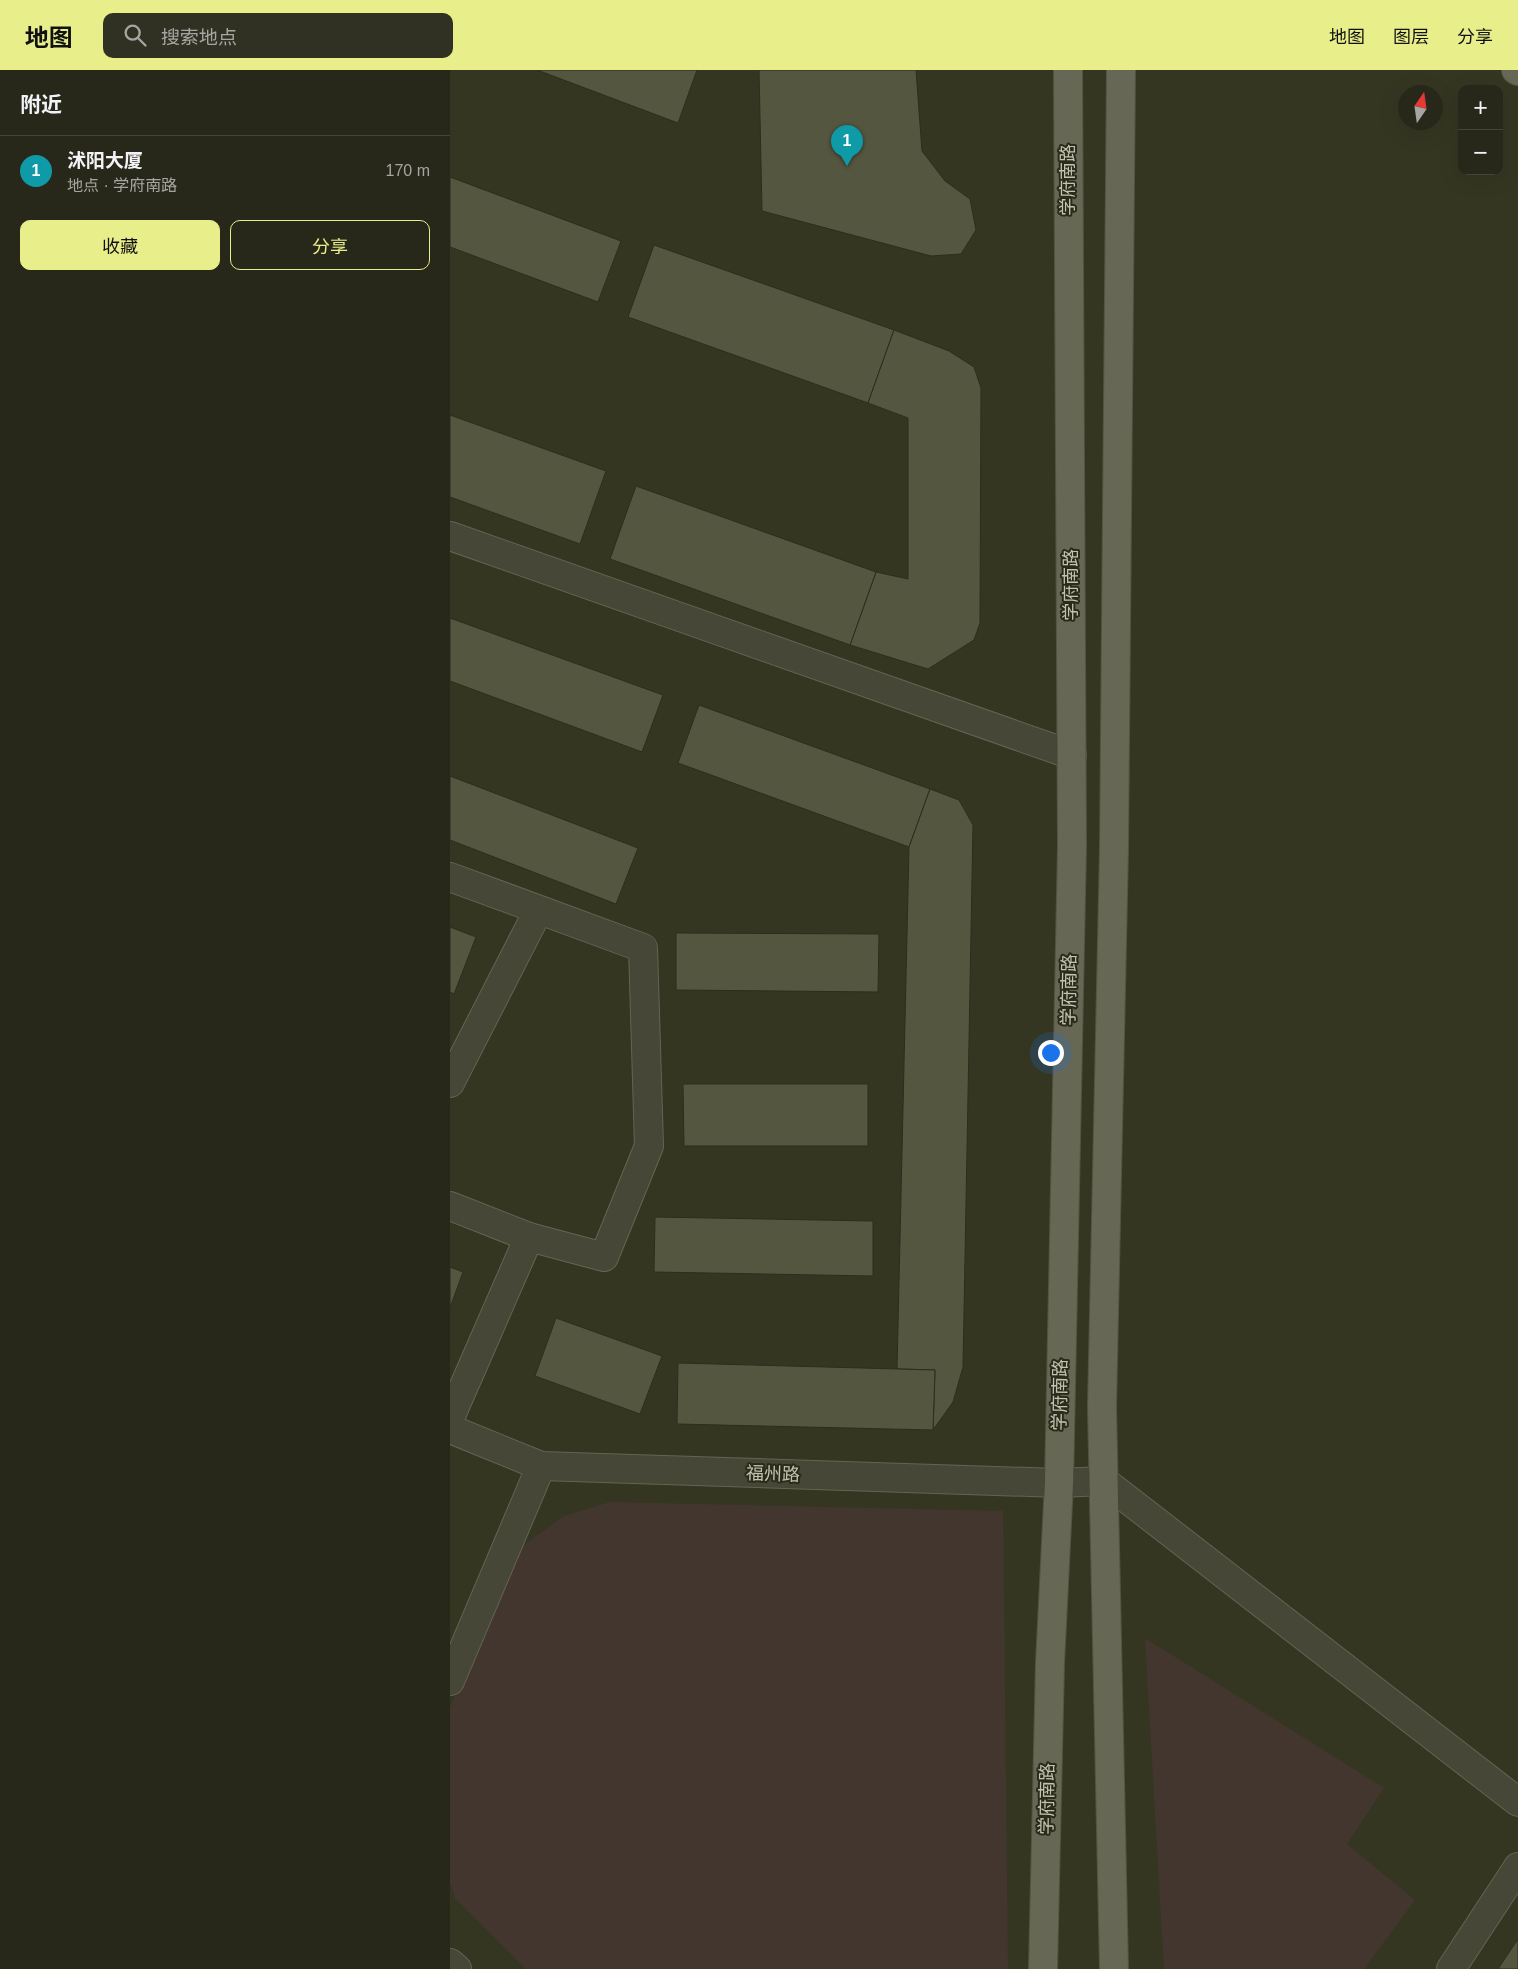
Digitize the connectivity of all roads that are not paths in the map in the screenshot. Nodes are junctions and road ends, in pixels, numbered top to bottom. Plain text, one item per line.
1 (1068, 70) edge
2 (1121, 70) edge
3 (450, 536) edge
4 (1072, 755) junction
5 (450, 877) edge
6 (538, 911) junction
7 (450, 1083) edge
8 (450, 1206) edge
9 (529, 1237) junction
10 (450, 1418) edge
11 (450, 1429) edge
12 (541, 1466) junction
13 (1104, 1481) junction
14 (1059, 1483) junction
15 (450, 1681) edge
16 (1518, 1802) edge
17 (1518, 1867) edge
18 (450, 1963) edge
19 (457, 1969) edge
20 (1043, 1969) edge
21 (1114, 1969) edge
22 (1451, 1969) edge

1 - 4 main road, 学府南路
2 - 13 main road
3 - 4 street
4 - 14 main road, 学府南路
5 - 6 street
6 - 7 street
6 - 9 street
8 - 9 street
9 - 10 street
11 - 12 street, 福州路
12 - 14 street, 福州路
12 - 15 street
13 - 14 street, 福州路
13 - 16 street
13 - 21 main road
14 - 20 main road, 学府南路
17 - 22 street
18 - 19 street

